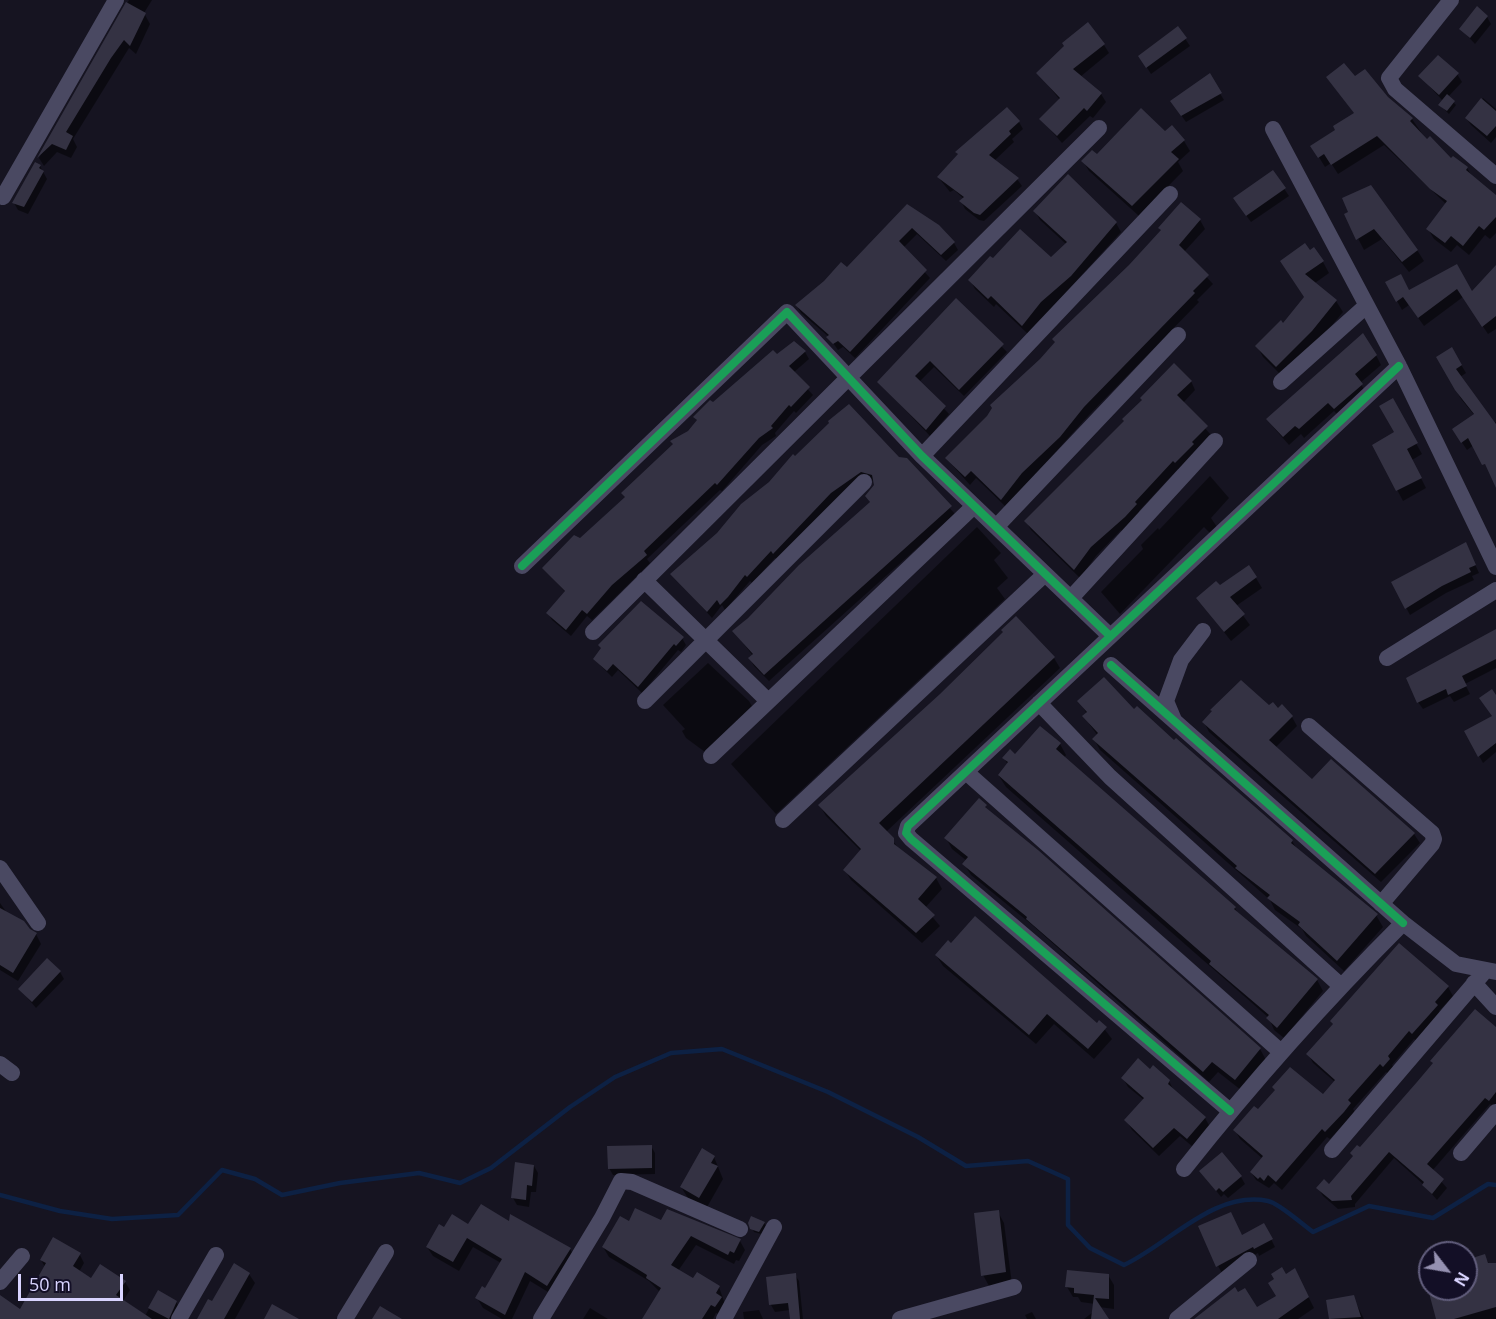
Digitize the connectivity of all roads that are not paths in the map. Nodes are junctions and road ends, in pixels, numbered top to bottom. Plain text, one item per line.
1 (116, 0) edge
2 (1451, 0) edge
3 (1099, 128) dead end
4 (1273, 129) dead end
5 (1496, 176) edge
6 (1170, 194) dead end
7 (3, 197) dead end
8 (1366, 306) junction
9 (1178, 335) dead end
10 (1399, 366) junction
11 (849, 378) junction
12 (1281, 382) dead end
13 (1215, 441) dead end
14 (922, 456) junction
15 (864, 482) dead end
16 (974, 506) junction
17 (996, 526) junction
18 (522, 566) dead end
19 (1496, 567) edge
20 (1045, 574) junction
21 (644, 580) junction
22 (1496, 590) edge
23 (1071, 598) junction
24 (1203, 631) dead end
25 (593, 632) dead end
26 (1110, 636) junction
27 (704, 639) junction
28 (1387, 658) dead end
29 (1111, 666) dead end
30 (645, 701) dead end
31 (768, 701) junction
32 (1039, 703) junction
33 (1177, 726) junction
34 (1309, 726) dead end
35 (711, 756) dead end
36 (966, 772) junction
37 (783, 820) dead end
38 (0, 868) edge
39 (1381, 904) junction
40 (38, 923) dead end
41 (1403, 923) junction
42 (1485, 975) edge
43 (1341, 986) junction
44 (1496, 1007) edge
45 (1281, 1052) junction
46 (1230, 1111) junction
47 (1496, 1112) edge
48 (1332, 1150) dead end
49 (1461, 1153) dead end
50 (1184, 1169) dead end
51 (774, 1227) dead end
52 (740, 1229) dead end
53 (386, 1252) dead end
54 (216, 1255) dead end
55 (22, 1256) dead end
56 (1249, 1260) dead end
57 (0, 1282) edge
58 (1014, 1287) dead end
59 (179, 1319) edge
60 (345, 1319) edge
61 (541, 1319) edge
62 (724, 1319) edge
63 (900, 1319) edge
64 (1177, 1319) edge

1 - 7 street
2 - 5 street
3 - 11 street
4 - 8 street
6 - 14 street
8 - 10 street
8 - 12 street
9 - 17 street
10 - 19 street
10 - 26 street
11 - 14 street
11 - 18 street
11 - 21 street
13 - 23 street
14 - 16 street
15 - 27 street
16 - 17 street
16 - 31 street
17 - 20 street
20 - 23 street
20 - 37 street
21 - 25 street
21 - 27 street
22 - 28 street
23 - 26 street
24 - 33 street
26 - 32 street
27 - 30 street
27 - 31 street
29 - 33 street
31 - 35 street
32 - 36 street
32 - 43 street
33 - 39 street
34 - 39 street
36 - 45 street
36 - 46 street
38 - 40 street
39 - 41 street
41 - 42 street
41 - 43 street
42 - 44 street
42 - 48 street
43 - 45 street
45 - 46 street
46 - 50 street
47 - 49 street
51 - 62 street
52 - 61 street
53 - 60 street
54 - 59 street
55 - 57 street
56 - 64 street
58 - 63 street

